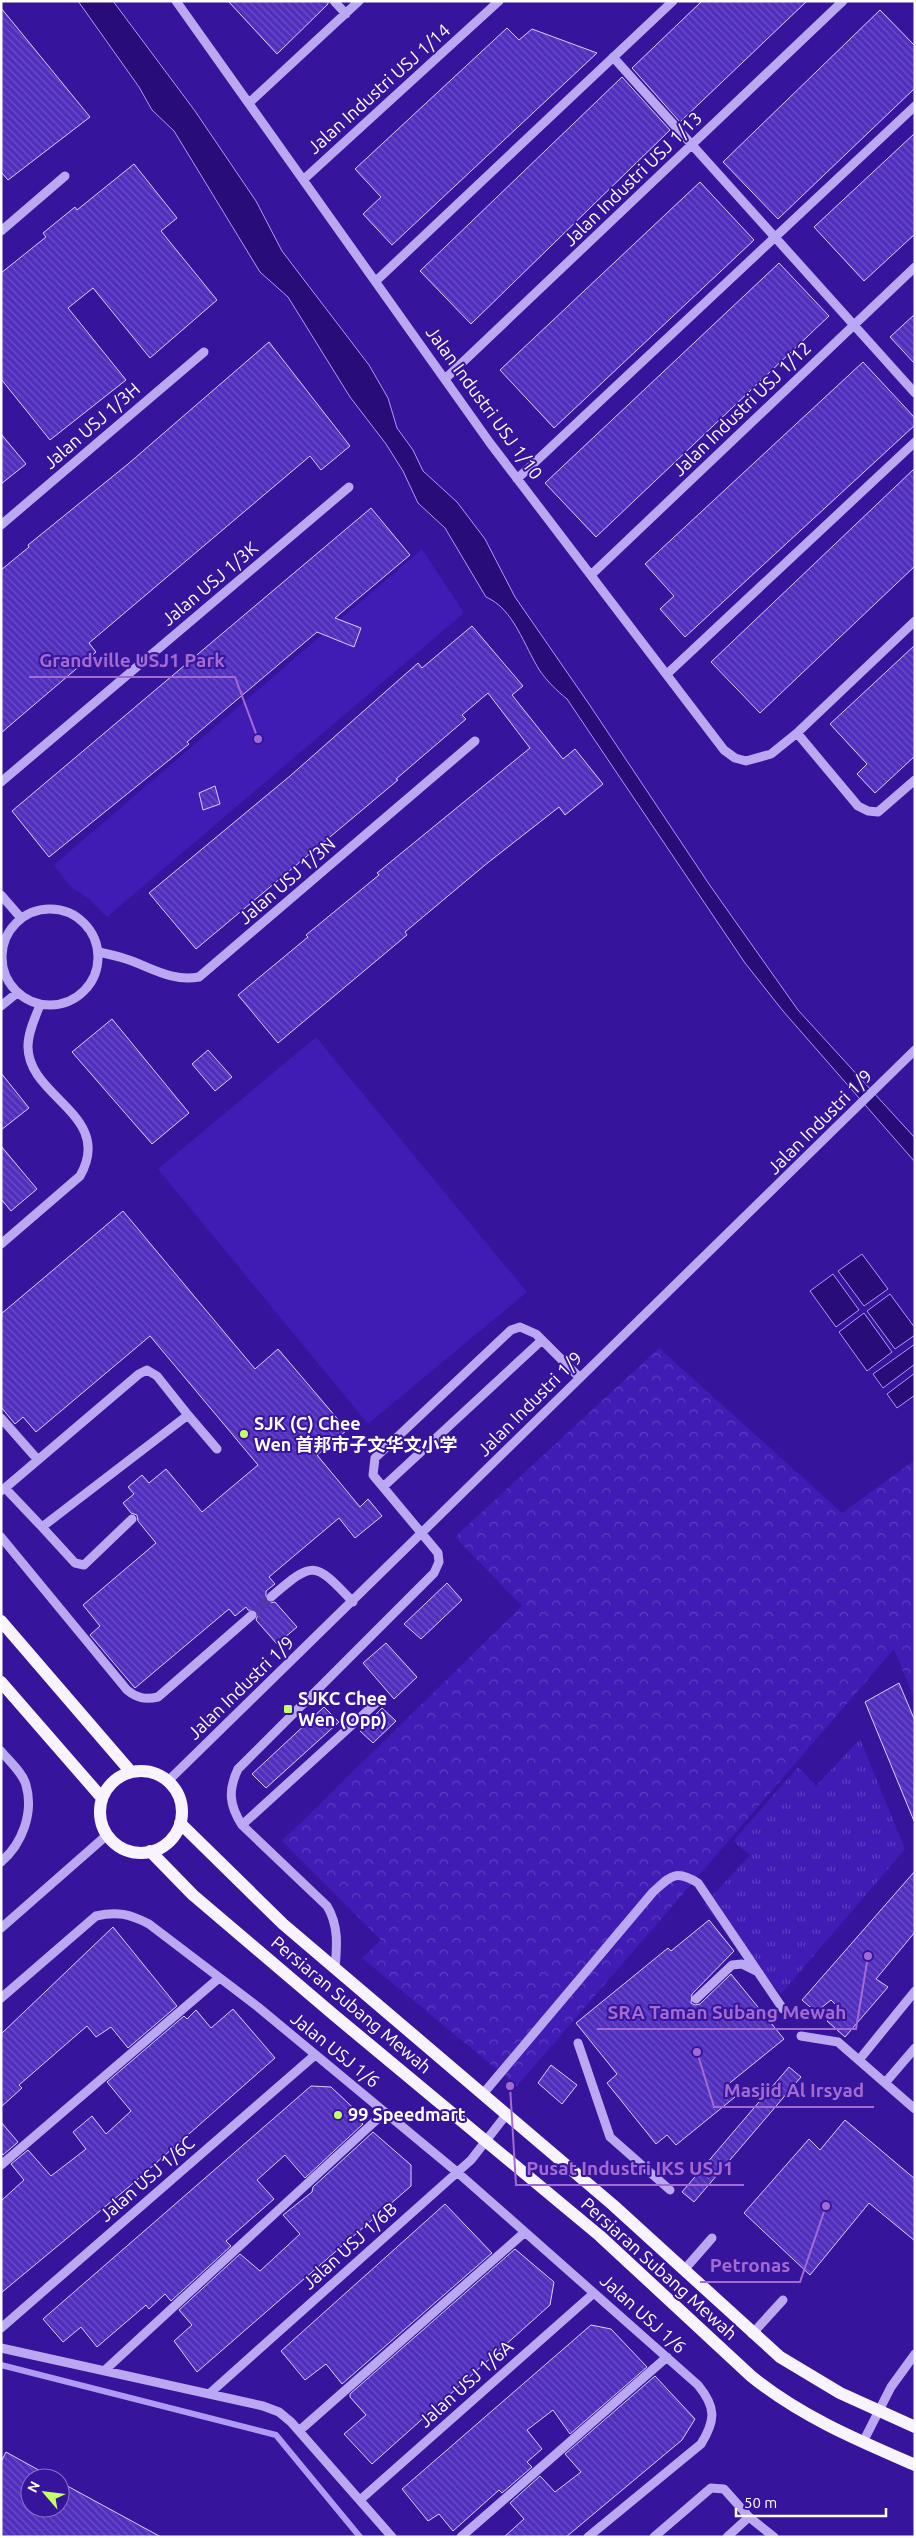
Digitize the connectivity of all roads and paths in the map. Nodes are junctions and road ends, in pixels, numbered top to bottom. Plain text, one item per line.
1 (176, 1) edge
2 (334, 1) edge
3 (359, 1) edge
4 (499, 1) edge
5 (673, 1) edge
6 (843, 1) edge
7 (346, 14) junction
8 (613, 57) junction
9 (249, 103) junction
10 (915, 106) edge
11 (692, 145) junction
12 (66, 176) dead end
13 (303, 180) junction
14 (1, 231) edge
15 (775, 237) junction
16 (915, 267) edge
17 (376, 282) junction
18 (854, 325) junction
19 (204, 352) dead end
20 (445, 379) junction
21 (915, 393) edge
22 (915, 442) edge
23 (517, 479) junction
24 (349, 487) dead end
25 (1, 525) edge
26 (591, 575) junction
27 (915, 621) edge
28 (667, 674) junction
29 (797, 733) junction
30 (475, 741) dead end
31 (915, 780) edge
32 (1, 782) edge
33 (1, 895) edge
34 (21, 918) junction
35 (99, 952) junction
36 (17, 993) junction
37 (40, 1005) junction
38 (1, 1006) edge
39 (915, 1050) edge
40 (1, 1244) edge
41 (542, 1340) junction
42 (580, 1378) junction
43 (188, 1415) junction
44 (1, 1419) edge
45 (217, 1449) dead end
46 (38, 1460) junction
47 (383, 1487) junction
48 (3, 1490) edge
49 (132, 1519) dead end
50 (42, 1527) junction
51 (422, 1534) junction
52 (1, 1536) edge
53 (271, 1597) tunnel mouth
54 (353, 1602) junction
55 (252, 1615) tunnel mouth
56 (1, 1621) edge
57 (1, 1682) edge
58 (375, 1704) dead end
59 (1, 1751) edge
60 (131, 1772) junction
61 (168, 1782) junction
62 (102, 1798) junction
63 (180, 1824) junction
64 (242, 1825) junction
65 (107, 1835) junction
66 (150, 1851) junction
67 (3, 1860) edge
68 (1, 1928) edge
69 (335, 1969) junction
70 (758, 1972) junction
71 (219, 1978) junction
72 (915, 1991) edge
73 (1, 1998) edge
74 (696, 1999) dead end
75 (783, 2009) dead end
76 (801, 2036) dead end
77 (578, 2043) dead end
78 (915, 2048) edge
79 (315, 2055) junction
80 (859, 2060) junction
81 (885, 2083) junction
82 (482, 2095) junction
83 (915, 2109) edge
84 (385, 2112) junction
85 (506, 2115) junction
86 (486, 2142) junction
87 (1, 2165) edge
88 (457, 2172) junction
89 (670, 2190) dead end
90 (525, 2232) junction
91 (712, 2238) dead end
92 (684, 2270) junction
93 (594, 2293) junction
94 (783, 2300) dead end
95 (1, 2328) edge
96 (752, 2334) junction
97 (1, 2348) edge
98 (915, 2354) edge
99 (667, 2357) junction
100 (104, 2371) junction
101 (209, 2394) junction
102 (877, 2411) junction
103 (915, 2428) edge
104 (299, 2431) junction
105 (863, 2442) junction
106 (915, 2465) edge
107 (360, 2500) junction
108 (750, 2517) junction
109 (732, 2535) edge
110 (392, 2537) edge
111 (461, 2537) edge
112 (588, 2537) edge
113 (654, 2537) edge
114 (774, 2537) edge

1 - 9 street, Jalan Industri USJ 1/10
2 - 7 street
3 - 7 street
4 - 13 street, Jalan Industri USJ 1/14
5 - 8 street
6 - 11 street, Jalan Industri USJ 1/13
7 - 9 street
8 - 11 street
8 - 17 street
9 - 13 street, Jalan Industri USJ 1/10
10 - 15 street
11 - 15 street
11 - 20 street, Jalan Industri USJ 1/13
12 - 14 street
13 - 17 street, Jalan Industri USJ 1/10
15 - 18 street
15 - 23 street
16 - 18 street, Jalan Industri USJ 1/12
17 - 20 street, Jalan Industri USJ 1/10
18 - 21 street
18 - 26 street, Jalan Industri USJ 1/12
19 - 25 street, Jalan USJ 1/3H
20 - 23 street, Jalan Industri USJ 1/10
22 - 28 street
23 - 26 street, Jalan Industri USJ 1/10
24 - 32 street, Jalan USJ 1/3K
26 - 28 street, Jalan Industri USJ 1/10
27 - 29 street, Jalan Industri USJ 1/10
28 - 29 street, Jalan Industri USJ 1/10
29 - 31 street
30 - 35 street, Jalan USJ 1/3N
33 - 34 street
34 - 35 street
34 - 36 street
35 - 37 street
36 - 37 street
36 - 38 street
37 - 40 street
39 - 42 street, Jalan Industri 1/9
41 - 42 street
41 - 47 street
41 - 47 street
42 - 51 street, Jalan Industri 1/9
43 - 45 street
43 - 46 street
43 - 50 street
44 - 46 street
46 - 48 street
47 - 51 street
48 - 50 street
49 - 50 street
51 - 54 street, Jalan Industri 1/9
51 - 64 street
52 - 55 street
53 - 54 street
54 - 61 street, Jalan Industri 1/9
56 - 60 main road
57 - 62 main road
58 - 64 street
59 - 67 street
60 - 61 main road
60 - 62 main road
61 - 63 main road
62 - 65 main road
63 - 66 main road
63 - 69 main road, Persiaran Subang Mewah
64 - 69 street
65 - 66 main road
65 - 68 street
66 - 86 main road, Persiaran Subang Mewah
69 - 82 main road, Persiaran Subang Mewah
70 - 74 street
70 - 75 street
70 - 82 street
71 - 73 street, Jalan USJ 1/6
71 - 79 street, Jalan USJ 1/6
71 - 87 street
72 - 80 street
76 - 80 street
77 - 89 street
78 - 81 street
79 - 84 street, Jalan USJ 1/6
79 - 95 street, Jalan USJ 1/6C
80 - 81 street
81 - 83 street
82 - 85 main road, Persiaran Subang Mewah
84 - 88 street, Jalan USJ 1/6
84 - 100 street
85 - 86 street, Jalan USJ 1/6B
85 - 92 main road, Persiaran Subang Mewah
86 - 88 street, Jalan USJ 1/6B
86 - 105 main road, Persiaran Subang Mewah
88 - 90 street, Jalan USJ 1/6
88 - 101 street, Jalan USJ 1/6B
90 - 93 street, Jalan USJ 1/6
90 - 104 street
91 - 92 street
92 - 96 main road, Persiaran Subang Mewah
93 - 99 street, Jalan USJ 1/6
93 - 107 street, Jalan USJ 1/6A
94 - 96 street
96 - 102 main road, Persiaran Subang Mewah
97 - 100 street
98 - 102 street
99 - 111 street
99 - 112 street, Jalan USJ 1/6
100 - 101 street
101 - 104 street
102 - 103 main road, Persiaran Subang Mewah
102 - 105 street
104 - 107 street
105 - 106 main road, Persiaran Subang Mewah
107 - 110 street
108 - 109 street
108 - 113 street
108 - 114 street

